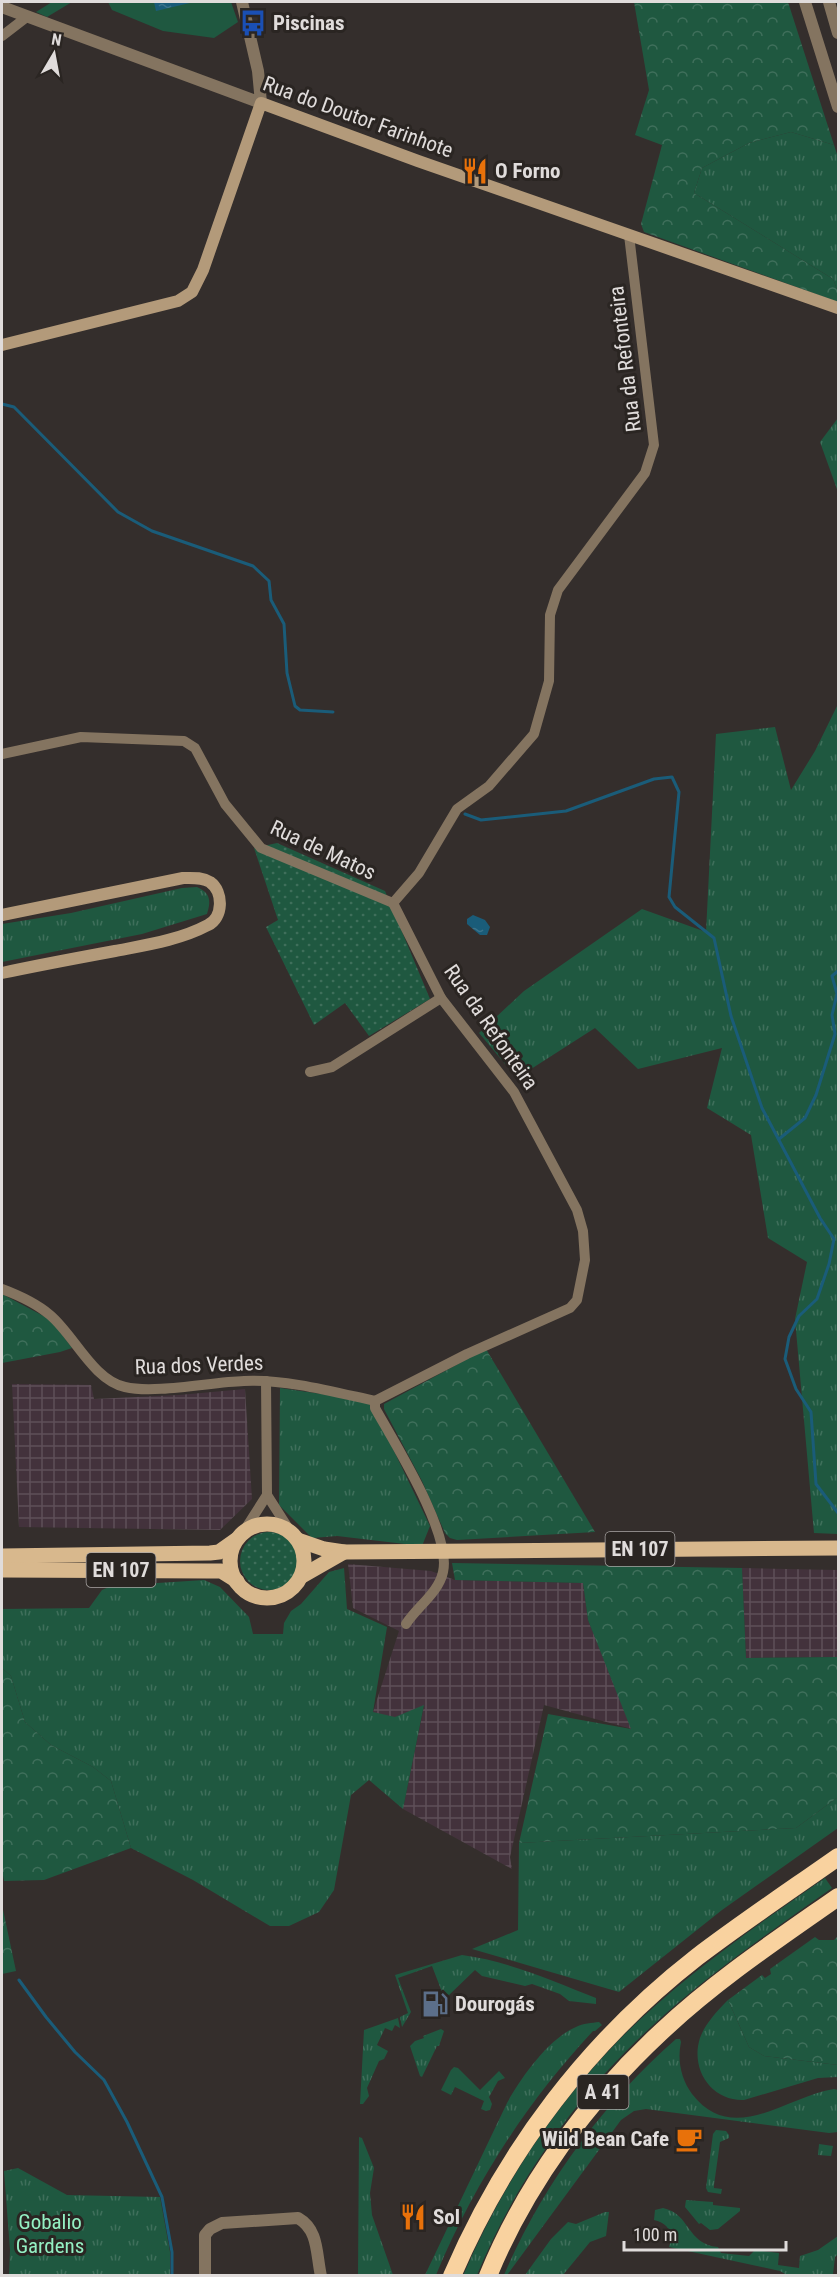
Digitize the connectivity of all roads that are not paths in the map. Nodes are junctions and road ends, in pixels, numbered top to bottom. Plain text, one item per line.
1 (242, 2) edge
2 (805, 2) edge
3 (829, 2) edge
4 (2, 7) edge
5 (28, 16) junction
6 (838, 33) edge
7 (2, 36) edge
8 (261, 103) junction
9 (838, 107) edge
10 (629, 235) junction
11 (838, 308) edge
12 (2, 345) edge
13 (2, 754) edge
14 (393, 903) junction
15 (2, 915) edge
16 (2, 973) edge
17 (441, 998) junction
18 (310, 1072) dead end
19 (2, 1289) edge
20 (266, 1381) junction
21 (375, 1401) junction
22 (267, 1494) junction
23 (294, 1535) junction
24 (240, 1536) junction
25 (838, 1548) edge
26 (442, 1551) junction
27 (344, 1552) junction
28 (2, 1556) edge
29 (2, 1570) edge
30 (302, 1576) junction
31 (237, 1581) junction
32 (406, 1624) dead end
33 (838, 1857) edge
34 (838, 1896) edge
35 (205, 2276) edge
36 (321, 2276) edge
37 (452, 2276) edge
38 (488, 2276) edge

1 - 8 street
2 - 9 street
3 - 6 street
4 - 5 street, Rua do Doutor Farinhote
5 - 7 street
5 - 8 street, Rua do Doutor Farinhote
8 - 10 main road, Rua do Doutor Farinhote
8 - 12 main road
10 - 11 main road, Rua do Doutor Farinhote
10 - 14 street, Rua da Refonteira
13 - 14 street, Rua de Matos
14 - 17 street, Rua da Refonteira
15 - 16 main road
17 - 18 street
17 - 21 street, Rua da Refonteira
19 - 20 street, Rua dos Verdes
20 - 21 street, Rua dos Verdes
20 - 22 street
21 - 26 street
22 - 23 street
22 - 24 street
23 - 24 main road, EN 107
23 - 27 main road, EN 107
23 - 30 main road
24 - 28 main road, EN 107
24 - 31 main road
25 - 26 main road, EN 107
26 - 27 main road, EN 107
26 - 32 street
27 - 30 main road, EN 107
29 - 31 main road, EN 107
30 - 31 main road, EN 107
33 - 37 highway, A 41
34 - 38 highway, A 41
35 - 36 street

